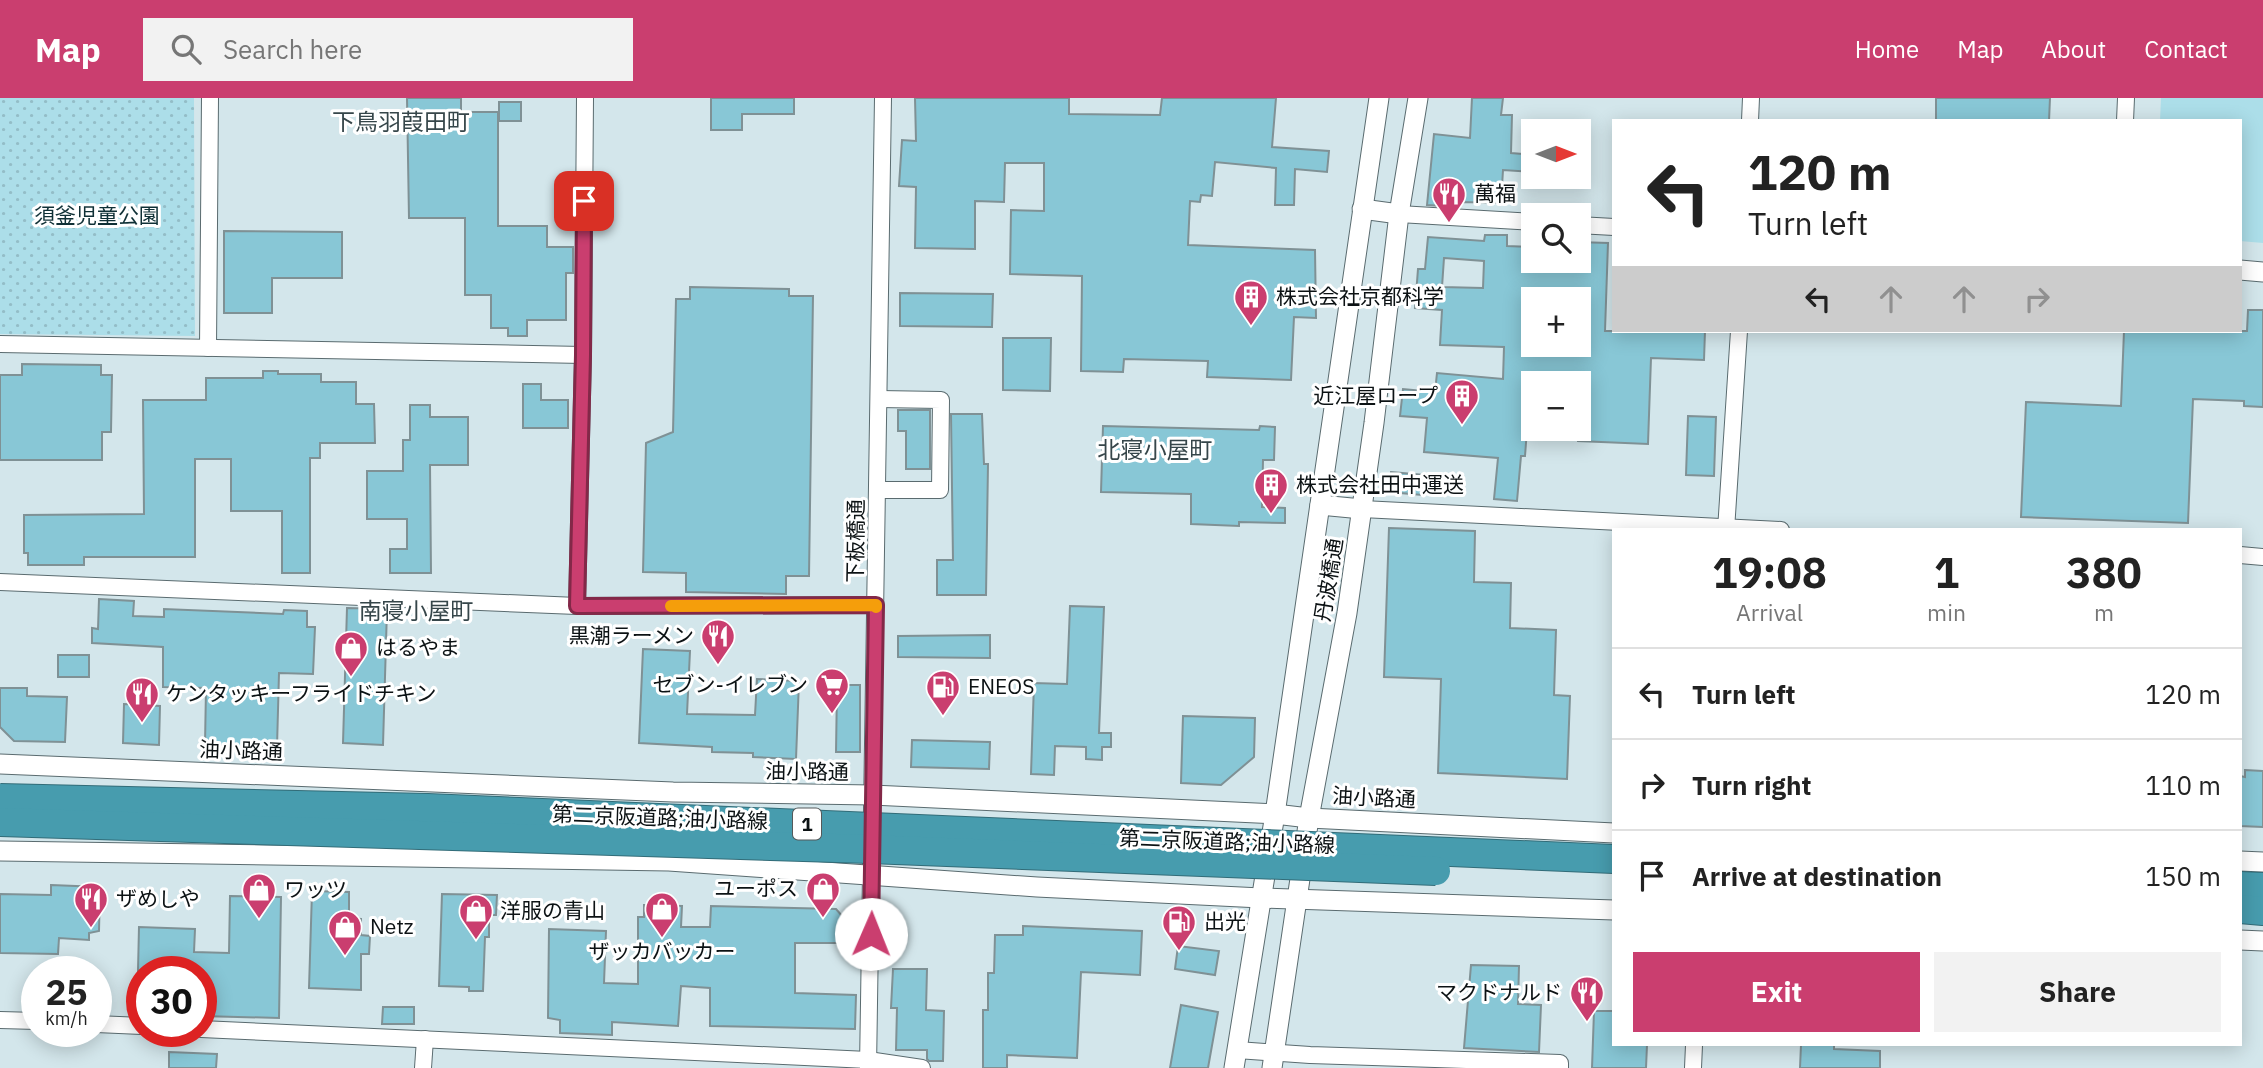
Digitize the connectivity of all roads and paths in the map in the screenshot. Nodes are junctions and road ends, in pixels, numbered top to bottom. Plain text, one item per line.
1 (210, 98) edge
2 (585, 98) edge
3 (883, 98) edge
4 (1379, 98) edge
5 (1418, 98) edge
6 (1751, 98) edge
7 (2126, 98) edge
8 (1749, 119) edge
9 (2125, 119) edge
10 (1362, 209) junction
11 (1399, 214) junction
12 (1521, 221) edge
13 (1591, 226) edge
14 (1612, 227) edge
15 (2242, 270) edge
16 (2263, 272) edge
17 (1738, 333) edge
18 (0, 344) edge
19 (208, 348) junction
20 (583, 355) junction
21 (879, 399) junction
22 (878, 490) junction
23 (1320, 505) junction
24 (1362, 509) junction
25 (1708, 528) edge
26 (1726, 528) edge
27 (2242, 555) edge
28 (2263, 557) edge
29 (0, 582) edge
30 (876, 605) junction
31 (577, 606) junction
32 (0, 764) edge
33 (872, 795) junction
34 (0, 798) edge
35 (1275, 814) junction
36 (1309, 818) junction
37 (0, 822) edge
38 (1612, 833) edge
39 (0, 851) edge
40 (1612, 859) edge
41 (2242, 861) edge
42 (2263, 862) edge
43 (872, 875) junction
44 (1612, 877) edge
45 (2242, 886) edge
46 (2263, 887) edge
47 (1261, 898) junction
48 (1296, 899) junction
49 (2242, 909) edge
50 (1612, 910) edge
51 (2263, 911) edge
52 (2242, 940) edge
53 (2263, 941) edge
54 (0, 1020) edge
55 (21, 1021) edge
56 (217, 1030) edge
57 (425, 1039) junction
58 (1694, 1046) edge
59 (1236, 1059) edge
60 (1274, 1060) edge
61 (1309, 1061) edge
62 (868, 1064) edge
63 (423, 1068) edge
64 (922, 1068) edge
65 (1560, 1068) edge
66 (1693, 1068) edge

1 - 19 street
2 - 20 street
3 - 21 street, 下板橋通
4 - 10 street, 丹波橋通
5 - 11 street, 丹波橋通
6 - 8 street
7 - 9 street
10 - 11 street
10 - 23 street, 丹波橋通
11 - 12 street
11 - 24 street, 丹波橋通
13 - 14 street
15 - 16 street
17 - 26 street
18 - 19 street
19 - 20 street
20 - 31 street
21 - 22 street, 下板橋通
21 - 22 street
22 - 30 street, 下板橋通
23 - 24 street
23 - 35 street, 丹波橋通
24 - 25 street
24 - 36 street, 丹波橋通
27 - 28 street
29 - 31 street
30 - 31 street
30 - 33 street, 下板橋通
32 - 33 street, 油小路通
33 - 35 street, 油小路通
33 - 43 street, 下板橋通
34 - 40 highway, 第二京阪道路;油小路線 / 1, bridge
35 - 36 street, 油小路通
35 - 47 street, 丹波橋通
36 - 38 street, 油小路通
36 - 48 street, 丹波橋通
37 - 44 highway, 第二京阪道路;油小路線 / 1, bridge
39 - 43 street
41 - 42 street
43 - 47 street
43 - 62 street, 下板橋通
45 - 46 highway
47 - 48 street
47 - 59 street, 丹波橋通
48 - 50 street
48 - 60 street, 丹波橋通
49 - 51 highway
52 - 53 street
54 - 55 street
56 - 57 street
57 - 62 street
57 - 63 street
58 - 66 street
59 - 60 street
60 - 61 street
61 - 65 street
62 - 64 street

